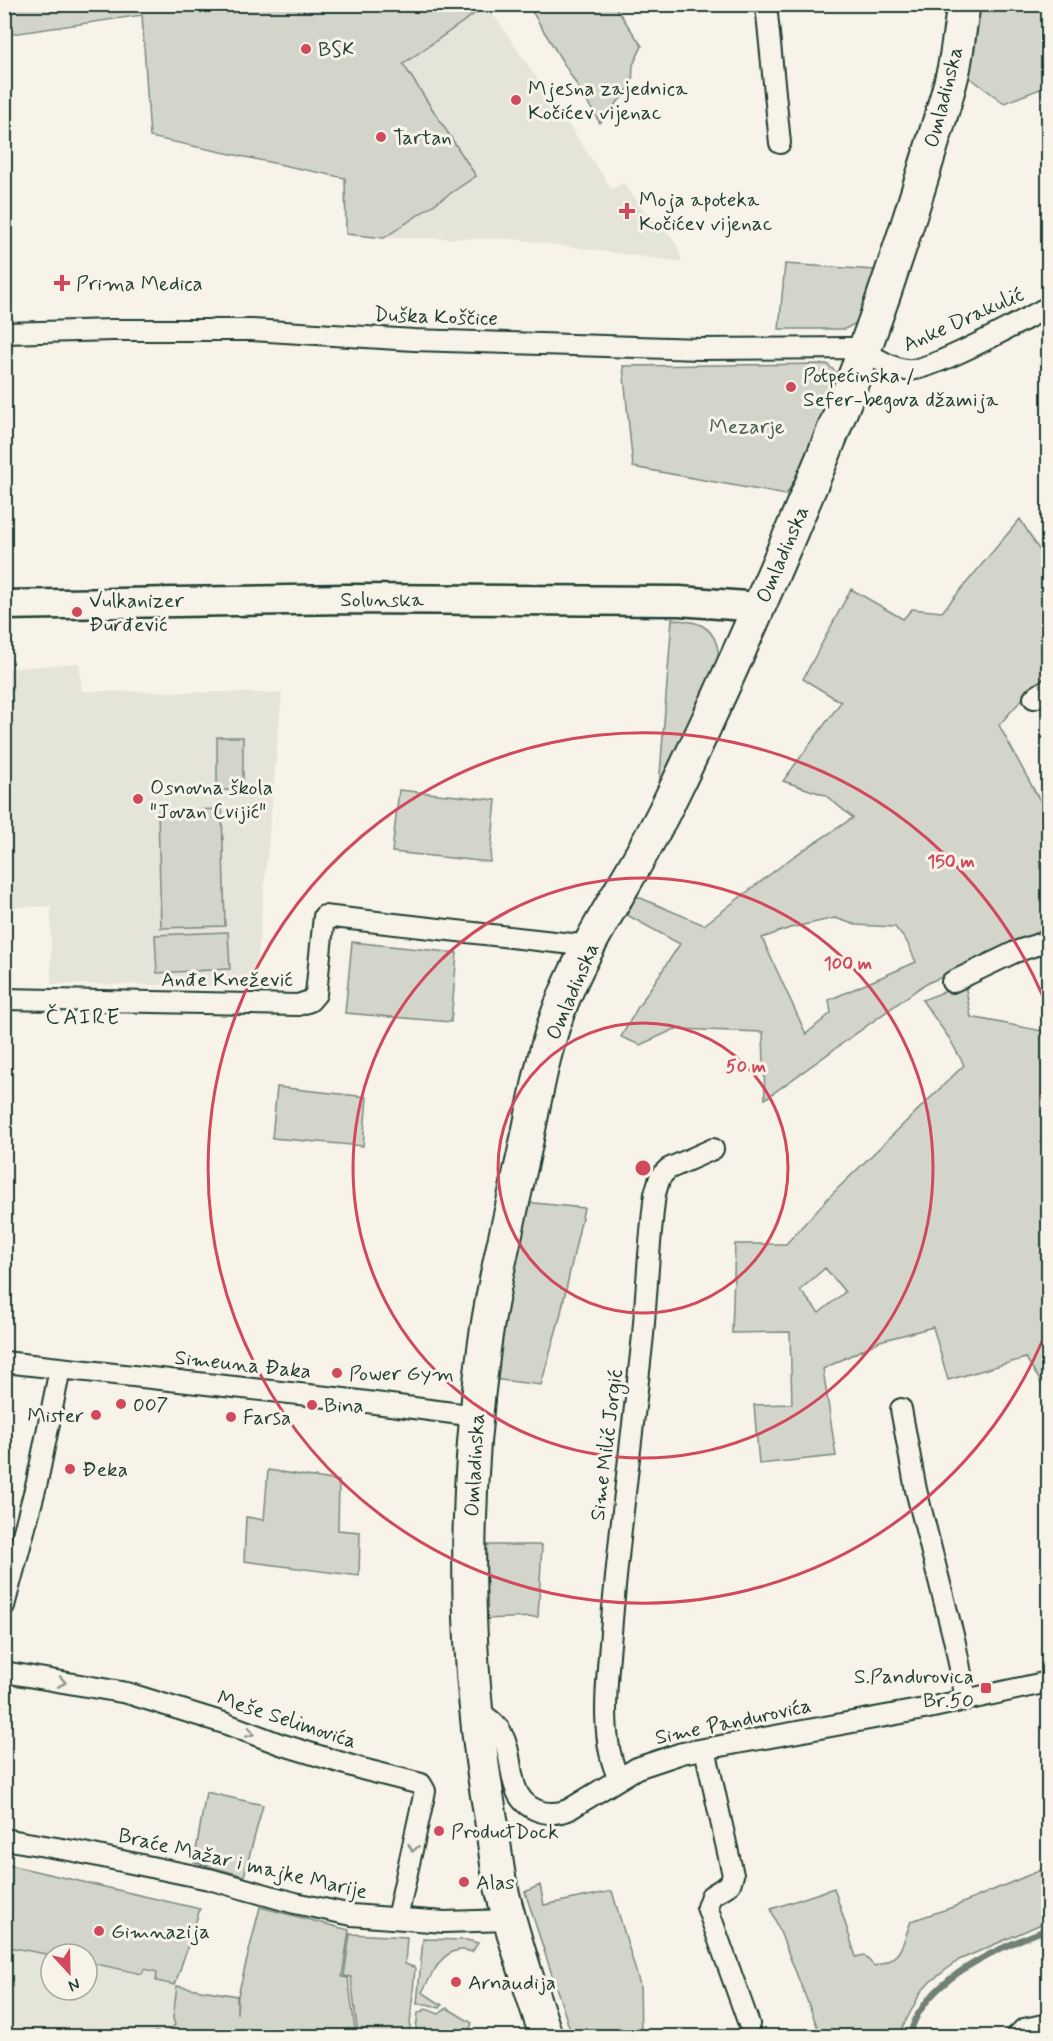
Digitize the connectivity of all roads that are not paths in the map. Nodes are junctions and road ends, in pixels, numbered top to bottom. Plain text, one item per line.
1 (766, 4) edge
2 (964, 4) edge
3 (780, 143) dead end
4 (1048, 307) edge
5 (4, 333) edge
6 (865, 351) junction
7 (4, 605) edge
8 (760, 607) junction
9 (1048, 941) edge
10 (590, 946) junction
11 (952, 982) dead end
12 (4, 999) edge
13 (713, 1149) dead end
14 (4, 1362) edge
15 (60, 1368) junction
16 (901, 1409) dead end
17 (476, 1416) junction
18 (4, 1606) edge
19 (4, 1672) edge
20 (1048, 1682) edge
21 (966, 1700) junction
22 (477, 1710) junction
23 (705, 1749) junction
24 (619, 1778) junction
25 (4, 1839) edge
26 (397, 1918) junction
27 (509, 1920) junction
28 (749, 2024) dead end
29 (1048, 2024) edge
30 (546, 2037) edge
31 (1017, 2037) edge

1 - 3 street
2 - 6 main road, Omladinska
4 - 6 street, Anke Drakulić
5 - 6 street, Duška Koščice
6 - 8 main road, Omladinska
7 - 8 street, Solunska
8 - 10 main road, Omladinska
9 - 11 street
10 - 12 street, Anđe Knežević
10 - 17 main road, Omladinska
13 - 24 street, Sime Milić Jorgić
14 - 15 street, Simeuna Đaka
15 - 17 street, Simeuna Đaka
15 - 18 street
16 - 21 street
17 - 22 main road, Omladinska
19 -> 26 street, Meše Selimovića
20 - 21 street, Sime Pandurovića
21 - 23 street, Sime Pandurovića
22 - 24 street, Sime Pandurovića
22 - 27 main road, Omladinska
23 - 24 street, Sime Pandurovića
23 - 28 street
25 - 26 street, Braće Mažar i majke Marije
26 - 27 street, Braće Mažar i majke Marije
27 - 30 main road, Omladinska
29 - 31 street

